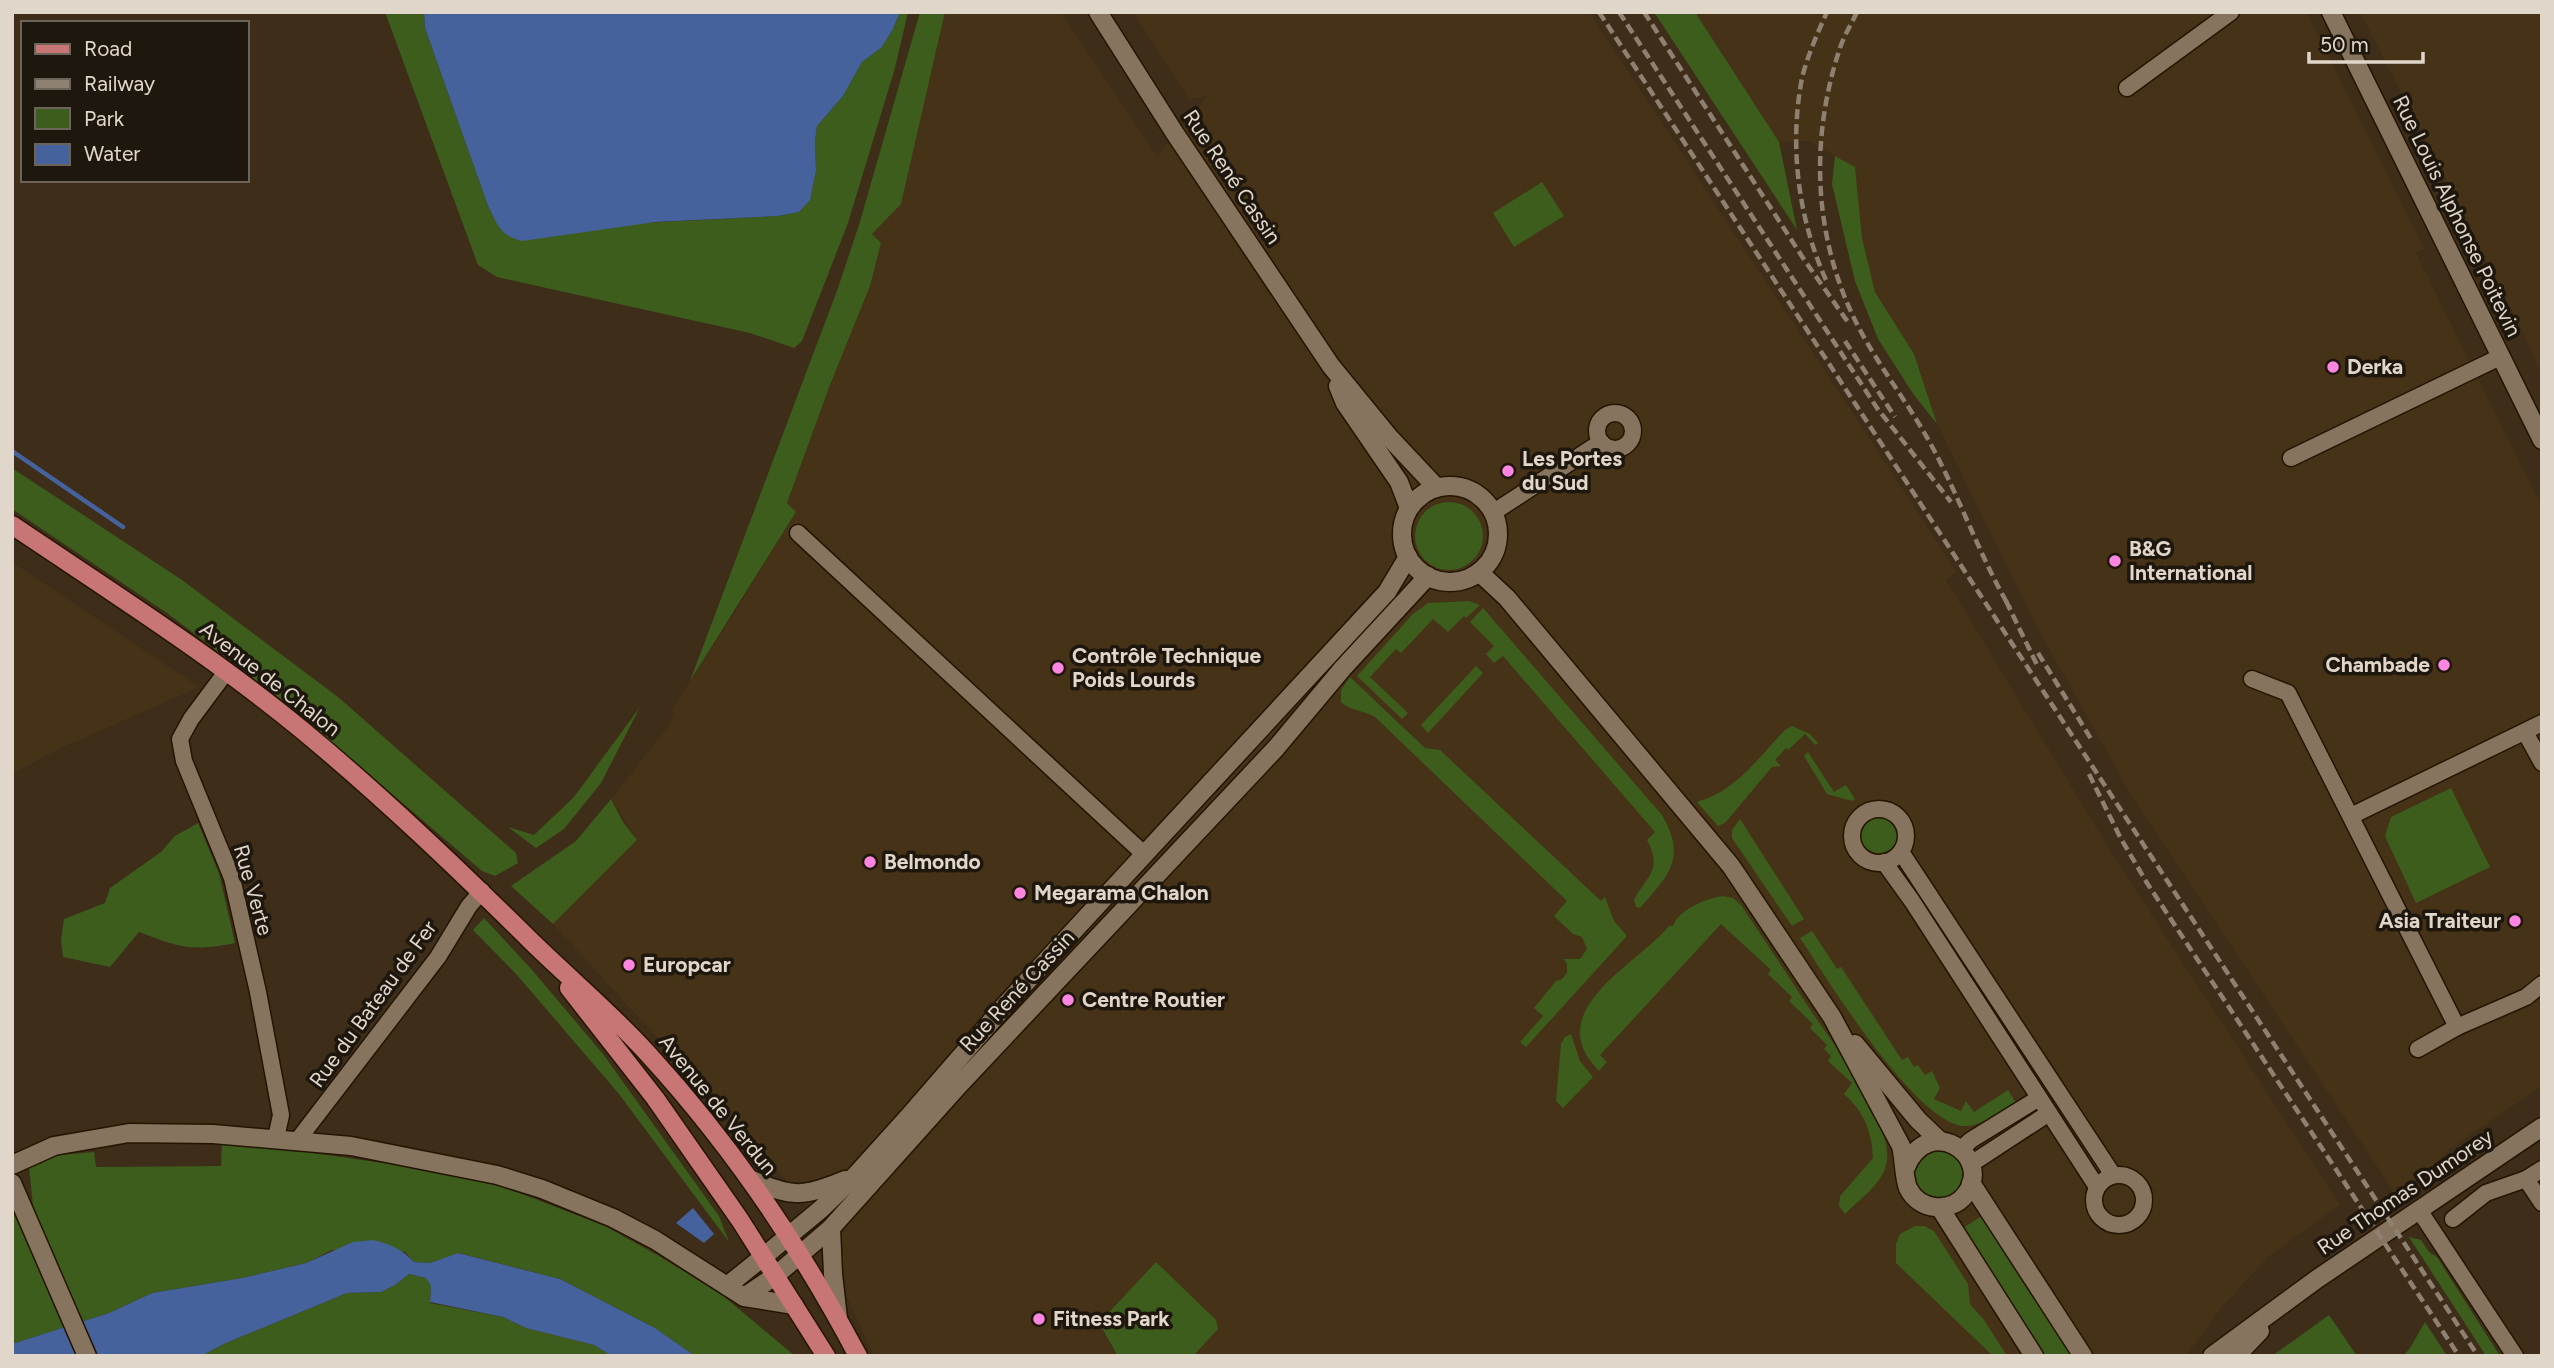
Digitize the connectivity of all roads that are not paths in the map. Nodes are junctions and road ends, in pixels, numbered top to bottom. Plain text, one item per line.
1 (1098, 12) edge
2 (2231, 12) edge
3 (2331, 12) edge
4 (2127, 88) dead end
5 (2500, 357) junction
6 (1331, 366) junction
7 (2542, 440) edge
8 (1601, 442) dead end
9 (2291, 458) dead end
10 (1436, 487) junction
11 (1409, 508) junction
12 (1494, 512) junction
13 (12, 525) edge
14 (798, 533) dead end
15 (1408, 557) junction
16 (1479, 572) junction
17 (1428, 576) junction
18 (226, 672) junction
19 (2252, 679) dead end
20 (2542, 723) edge
21 (2525, 732) junction
22 (2542, 763) edge
23 (2351, 816) junction
24 (1901, 852) junction
25 (1144, 855) junction
26 (1884, 862) junction
27 (482, 891) junction
28 (1114, 921) junction
29 (534, 944) junction
30 (2542, 984) edge
31 (1008, 1002) junction
32 (1832, 1017) junction
33 (2457, 1027) junction
34 (2418, 1049) dead end
35 (959, 1085) junction
36 (2039, 1098) junction
37 (2049, 1113) junction
38 (2542, 1127) edge
39 (276, 1138) junction
40 (304, 1141) junction
41 (1940, 1141) junction
42 (1966, 1157) junction
43 (12, 1165) edge
44 (1906, 1167) junction
45 (2542, 1169) edge
46 (2113, 1175) junction
47 (855, 1176) junction
48 (2526, 1179) junction
49 (752, 1180) junction
50 (12, 1183) edge
51 (1971, 1183) junction
52 (2096, 1187) junction
53 (2542, 1203) edge
54 (1940, 1208) junction
55 (2419, 1210) junction
56 (2453, 1219) dead end
57 (831, 1228) junction
58 (788, 1236) junction
59 (800, 1256) junction
60 (763, 1257) junction
61 (775, 1276) junction
62 (727, 1286) junction
63 (2294, 1296) junction
64 (744, 1297) junction
65 (794, 1306) junction
66 (838, 1318) junction
67 (87, 1356) edge
68 (826, 1356) edge
69 (858, 1356) edge
70 (2034, 1356) edge
71 (2083, 1356) edge
72 (2212, 1356) edge
73 (2236, 1356) edge
74 (2515, 1356) edge

1 - 6 main road, Rue René Cassin
2 - 4 street
3 - 5 main road, Rue Louis Alphonse Poitevin
5 - 7 main road, Rue Louis Alphonse Poitevin
5 - 9 street
6 - 10 main road, Rue René Cassin
6 - 11 main road, Rue René Cassin
8 - 12 street
10 - 11 main road
10 - 12 main road
11 - 15 main road
12 - 16 main road
13 - 18 main road, Avenue de Chalon
14 - 25 street
15 - 17 main road
15 - 25 main road, Rue René Cassin
16 - 17 main road
16 - 32 main road
17 - 28 main road, Rue René Cassin
18 - 27 main road, Avenue de Chalon
18 - 39 street, Rue Verte
19 - 23 street
20 - 21 street
21 - 22 street
21 - 23 street
23 - 33 street
24 - 26 street
24 - 26 street
24 - 46 street
25 - 28 main road
25 - 31 main road, Rue René Cassin
26 - 36 street
27 - 29 main road, Avenue de Verdun
27 - 40 street, Rue du Bateau de Fer
28 - 35 main road, Rue René Cassin
29 - 49 main road, Avenue de Verdun
29 - 60 main road, Avenue de Verdun
30 - 33 street
31 - 35 main road
31 - 47 main road, Rue René Cassin
32 - 41 main road
32 - 44 main road
33 - 34 street
35 - 57 main road, Rue René Cassin
36 - 37 street
36 - 42 street
37 - 42 street
37 - 52 street
38 - 55 main road, Rue Thomas Dumorey
39 - 40 main road
39 - 43 main road
40 - 62 main road
41 - 42 main road
41 - 44 main road
42 - 51 main road
44 - 54 main road
45 - 48 street
46 - 52 street
46 - 52 street
47 - 49 main road
47 - 58 main road, Rue René Cassin
48 - 53 street
48 - 56 street
49 - 58 main road, Avenue de Verdun
50 - 67 main road
51 - 54 main road
51 - 71 main road
54 - 70 main road
55 - 63 main road, Rue Thomas Dumorey
55 - 74 street
57 - 59 main road, Rue René Cassin
57 - 66 main road
58 - 59 main road, Avenue de Verdun
58 - 60 main road, Rue René Cassin
59 - 61 main road, Rue René Cassin
59 - 66 main road, Avenue de Verdun
60 - 61 main road, Avenue de Verdun
60 - 62 main road, Rue René Cassin
61 - 64 main road, Rue René Cassin
61 - 65 main road, Avenue de Verdun
62 - 64 main road
63 - 72 main road, Rue Thomas Dumorey
63 - 73 main road, Rue Thomas Dumorey
64 - 65 main road
65 - 68 main road, Avenue de Verdun
66 - 69 main road, Avenue de Verdun

